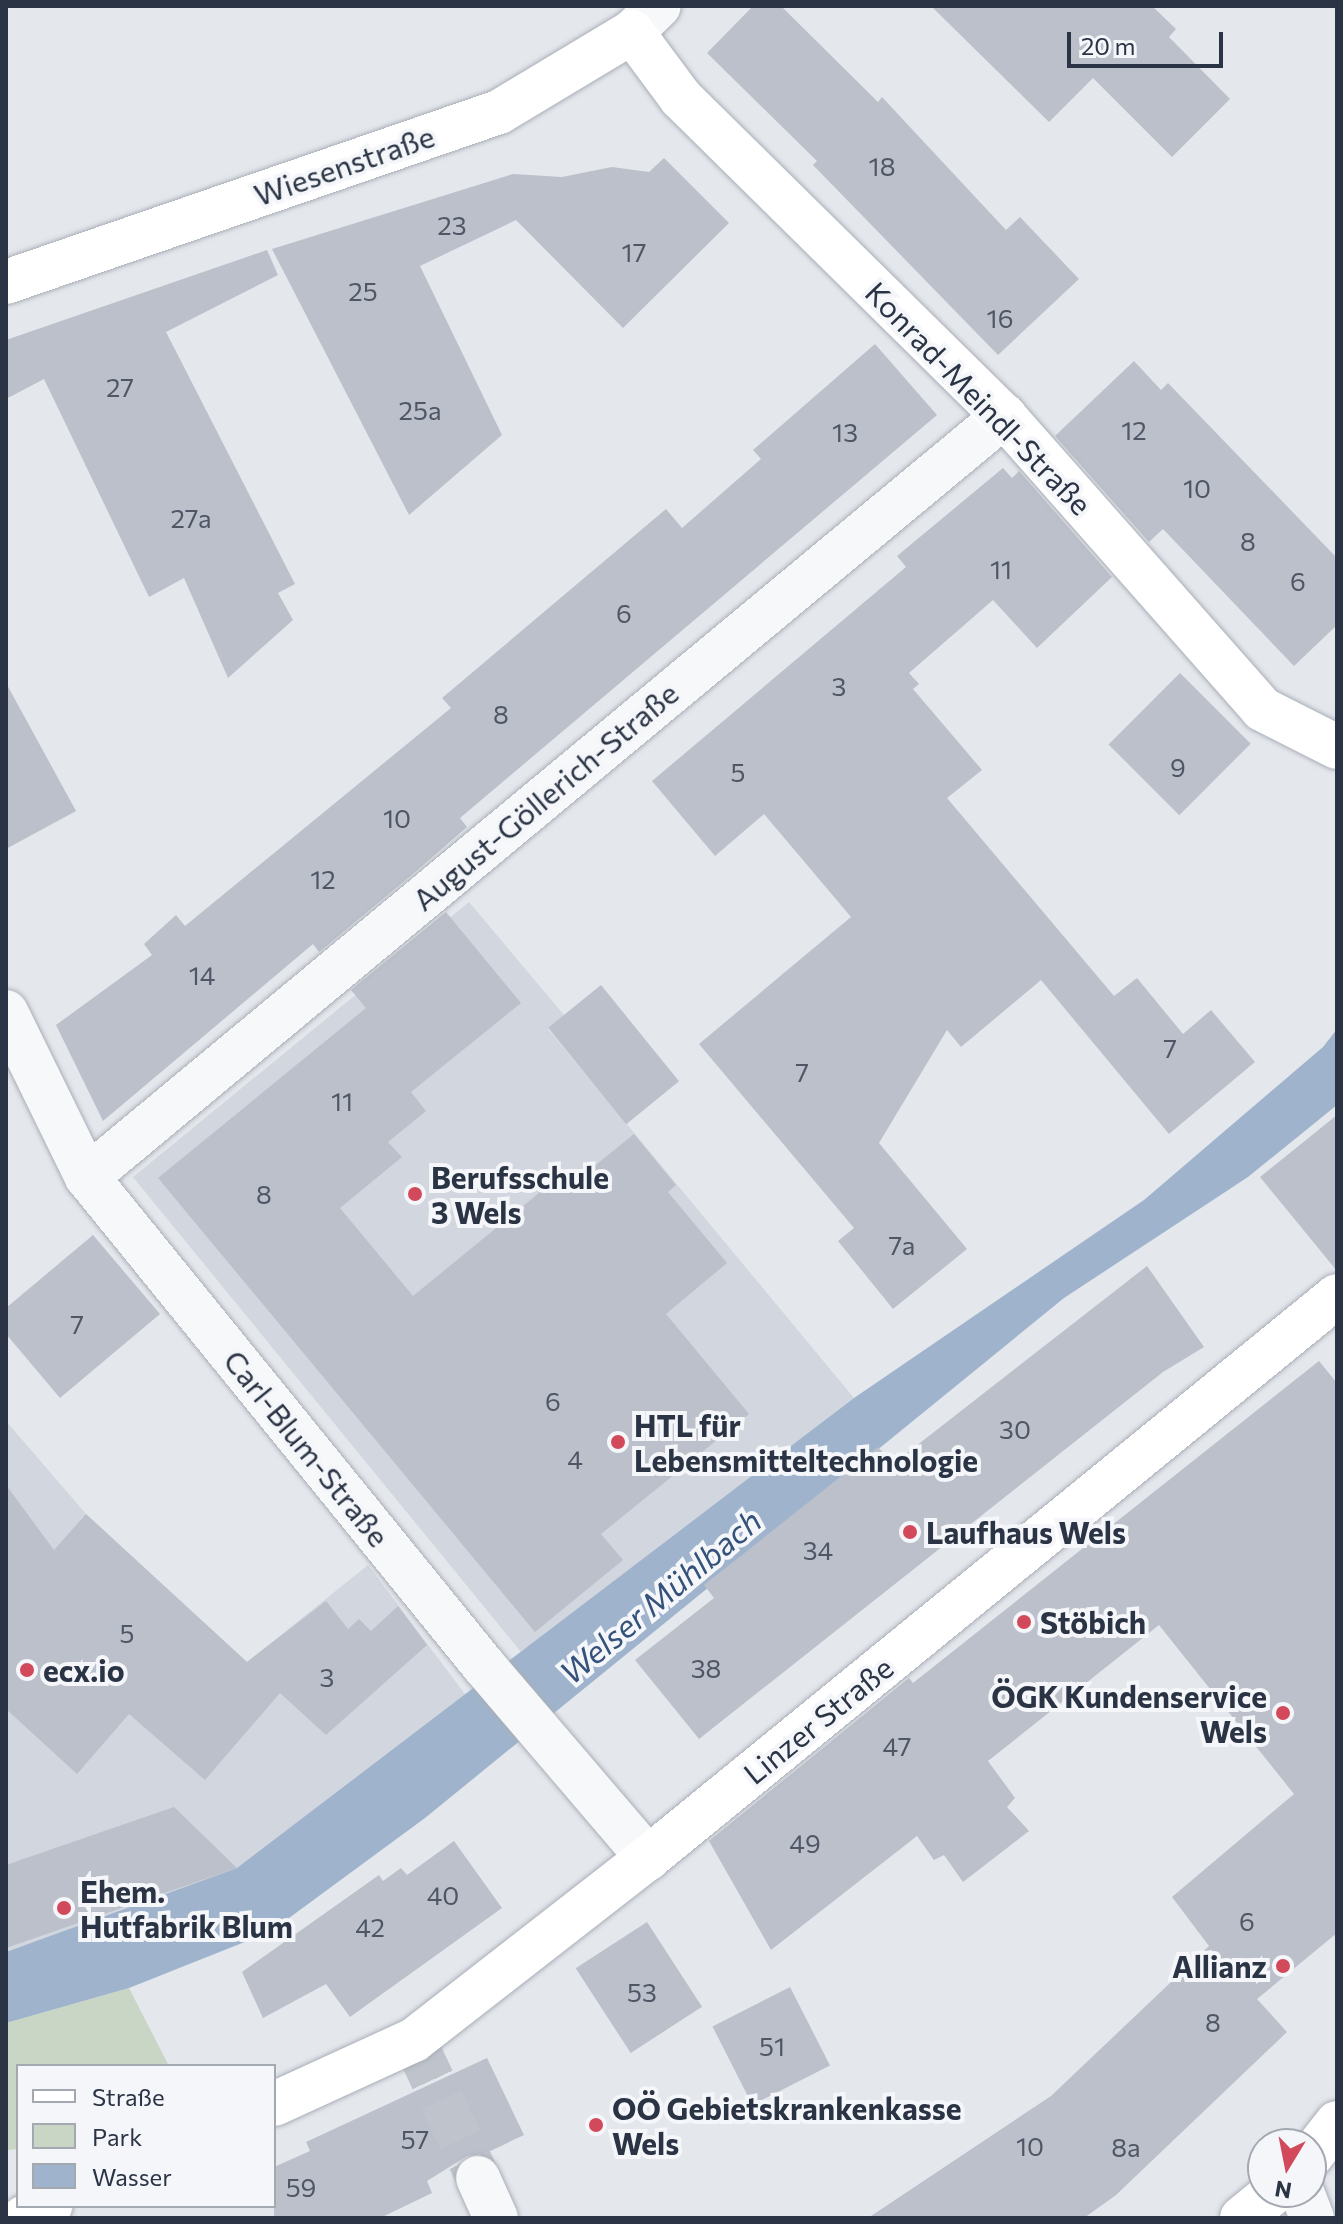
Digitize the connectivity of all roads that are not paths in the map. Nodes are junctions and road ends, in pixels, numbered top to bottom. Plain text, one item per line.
1 (642, 15) edge
2 (6, 282) edge
3 (1004, 416) junction
4 (1337, 747) edge
5 (6, 1012) edge
6 (87, 1177) junction
7 (1337, 1296) edge
8 (648, 1858) junction
9 (276, 2103) edge
10 (478, 2178) tunnel mouth
11 (46, 2208) edge
12 (23, 2218) edge
13 (496, 2218) edge

1 - 2 street, Wiesenstraße
1 - 3 street, Konrad-Meindl-Straße
3 - 4 street, Konrad-Meindl-Straße
3 - 6 street, August-Göllerich-Straße
5 - 6 street, Carl-Blum-Straße
6 - 8 street, Carl-Blum-Straße
7 - 8 street, Linzer Straße
8 - 9 street, Linzer Straße
10 - 13 street
11 - 12 street

